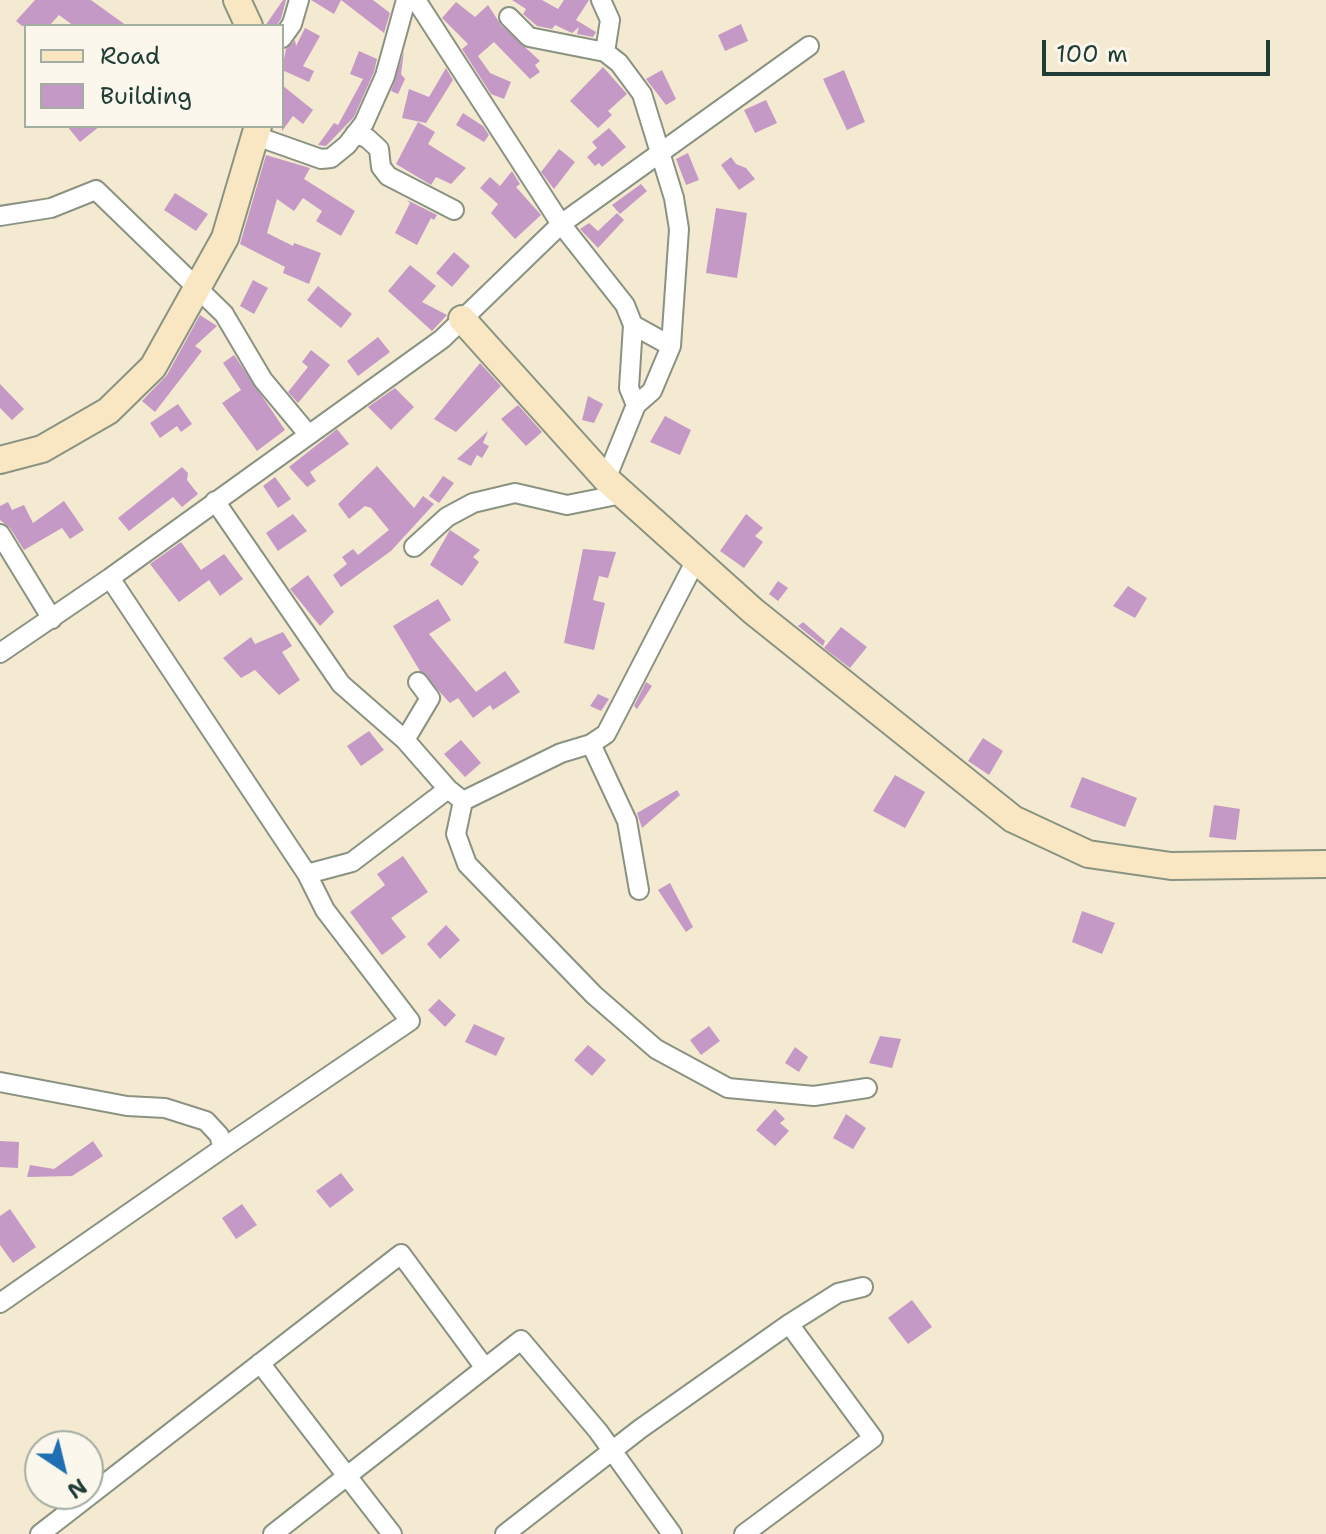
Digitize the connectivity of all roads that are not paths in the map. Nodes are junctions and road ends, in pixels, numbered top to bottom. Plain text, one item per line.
1 (237, 0) edge
2 (299, 0) edge
3 (406, 0) edge
4 (416, 0) edge
5 (601, 0) edge
6 (509, 17) dead end
7 (248, 24) edge
8 (284, 35) edge
9 (809, 46) dead end
10 (605, 52) junction
11 (257, 131) edge
12 (355, 134) junction
13 (661, 152) junction
14 (454, 210) dead end
15 (0, 216) edge
16 (561, 224) junction
17 (197, 289) junction
18 (462, 319) junction
19 (633, 325) junction
20 (671, 346) junction
21 (636, 405) junction
22 (308, 434) junction
23 (0, 460) edge
24 (614, 486) junction
25 (215, 501) junction
26 (0, 534) edge
27 (414, 547) dead end
28 (696, 560) junction
29 (110, 578) junction
30 (52, 619) junction
31 (0, 653) edge
32 (418, 682) dead end
33 (405, 740) junction
34 (591, 744) junction
35 (448, 789) junction
36 (463, 801) junction
37 (1326, 864) edge
38 (307, 874) junction
39 (639, 890) dead end
40 (0, 1082) edge
41 (867, 1088) dead end
42 (223, 1148) junction
43 (863, 1287) dead end
44 (0, 1303) edge
45 (789, 1324) junction
46 (260, 1363) junction
47 (485, 1368) junction
48 (612, 1451) junction
49 (347, 1476) junction
50 (40, 1534) edge
51 (273, 1534) edge
52 (392, 1534) edge
53 (505, 1534) edge
54 (672, 1534) edge
55 (744, 1534) edge

1 - 7 street
2 - 8 street
3 - 12 street
4 - 16 street
5 - 10 street
6 - 10 street
9 - 13 street
10 - 13 street
11 - 12 street
11 - 17 street
12 - 14 street
13 - 16 street
13 - 20 street
15 - 17 street
16 - 18 street
16 - 19 street
17 - 22 street
17 - 23 street
18 - 22 street
18 - 24 street
19 - 20 street
19 - 21 street
20 - 21 street
21 - 24 street
22 - 25 street
24 - 27 street
24 - 28 street
25 - 29 street
25 - 33 street
26 - 30 street
28 - 34 street
28 - 37 street
29 - 30 street
29 - 38 street
30 - 31 street
32 - 33 street
33 - 35 street
34 - 36 street
34 - 39 street
35 - 36 street
35 - 38 street
36 - 41 street
38 - 42 street
40 - 42 street
42 - 44 street
43 - 45 street
45 - 48 street
45 - 55 street
46 - 47 street
46 - 49 street
46 - 50 street
47 - 48 street
47 - 49 street
48 - 53 street
48 - 54 street
49 - 51 street
49 - 52 street

